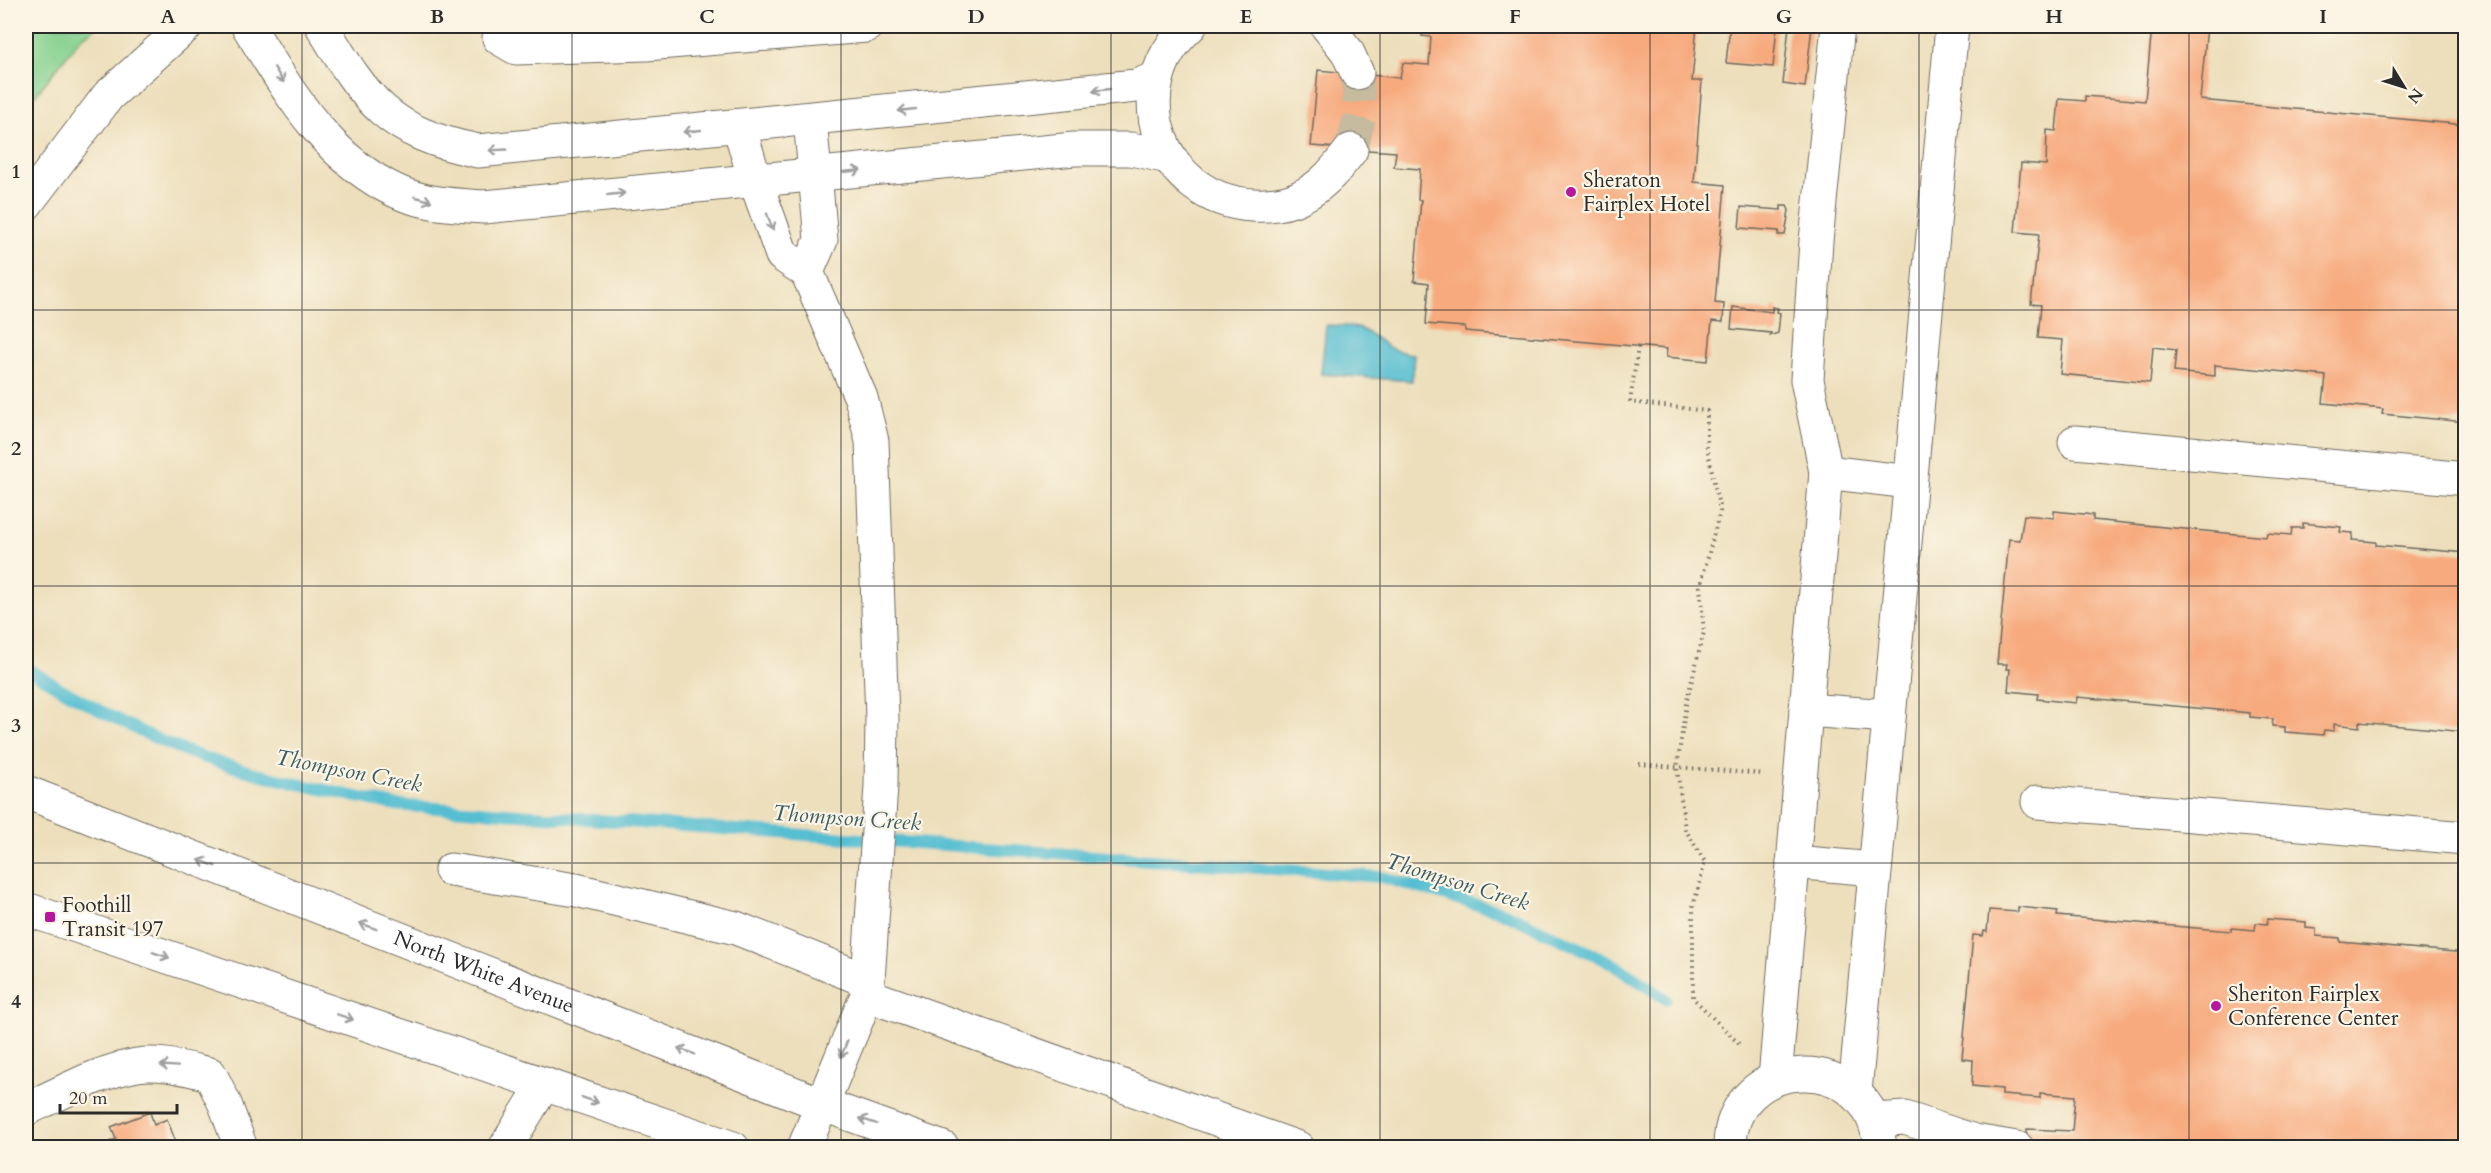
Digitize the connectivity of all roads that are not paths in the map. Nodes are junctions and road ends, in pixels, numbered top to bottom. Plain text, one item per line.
1 (186, 26) edge
2 (248, 26) edge
3 (322, 26) edge
4 (501, 26) edge
5 (866, 26) edge
6 (1190, 26) edge
7 (1327, 26) edge
8 (1838, 26) edge
9 (1952, 26) edge
10 (768, 30) edge
11 (1357, 74) tunnel mouth
12 (1157, 78) junction
13 (810, 119) junction
14 (739, 126) junction
15 (1351, 150) tunnel mouth
16 (1169, 157) junction
17 (815, 174) junction
18 (755, 180) junction
19 (30, 188) edge
20 (807, 272) junction
21 (2075, 442) dead end
22 (1826, 472) junction
23 (2466, 479) edge
24 (1910, 482) junction
25 (1806, 710) junction
26 (1889, 717) junction
27 (26, 796) edge
28 (2038, 802) dead end
29 (2466, 838) edge
30 (1793, 862) junction
31 (1875, 869) junction
32 (450, 870) dead end
33 (26, 909) edge
34 (867, 988) junction
35 (1775, 1079) junction
36 (544, 1084) junction
37 (1856, 1092) junction
38 (821, 1104) junction
39 (26, 1109) edge
40 (1878, 1134) edge
41 (1922, 1136) edge
42 (241, 1148) edge
43 (506, 1148) edge
44 (733, 1148) edge
45 (804, 1148) edge
46 (943, 1148) edge
47 (1298, 1148) edge
48 (1730, 1148) edge
49 (2017, 1148) edge

1 - 19 main road
2 -> 18 main road
14 -> 3 main road
4 - 10 main road
5 - 10 main road
6 - 12 main road
7 - 11 main road
8 - 22 main road
9 - 24 main road
12 -> 13 main road
12 - 16 main road
13 - 14 main road
13 - 17 main road
14 - 18 main road
15 - 16 main road
17 -> 16 main road
17 - 18 main road
17 - 20 main road
18 -> 20 main road
20 - 34 main road
21 - 23 main road
22 - 24 main road
22 - 25 main road
24 - 26 main road
25 - 26 main road
25 - 30 main road
26 - 31 main road
38 -> 27 main road, North White Avenue
28 - 29 main road
30 - 31 main road
30 - 35 main road
31 - 37 main road
32 - 34 main road
33 -> 36 main road
34 -> 38 main road
34 - 47 main road
35 - 37 main road
35 - 48 main road
36 - 43 main road
36 -> 44 main road
37 - 40 main road
38 - 45 main road
46 -> 38 main road, North White Avenue
42 -> 39 main road
40 - 41 main road
41 - 49 main road

